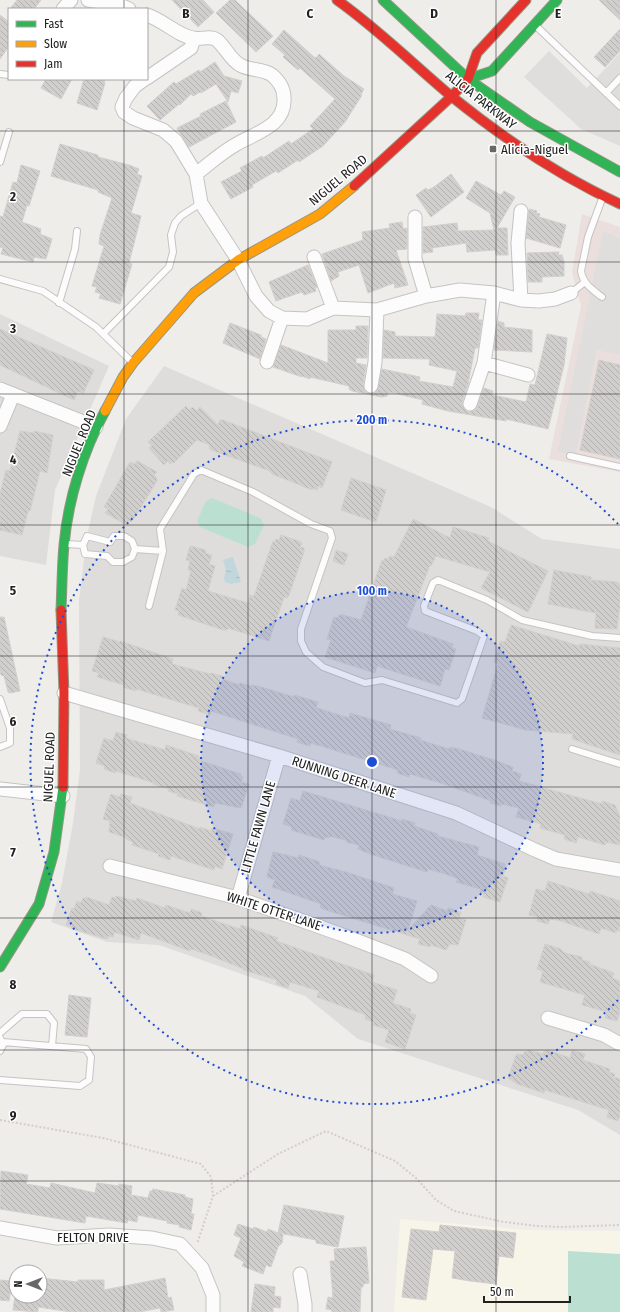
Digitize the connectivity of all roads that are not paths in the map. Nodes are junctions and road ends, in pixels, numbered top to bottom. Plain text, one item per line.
1 (71, 0) edge
2 (88, 0) edge
3 (337, 0) edge
4 (383, 0) edge
5 (526, 0) edge
6 (557, 0) edge
7 (64, 8) edge
8 (127, 8) edge
9 (148, 15) edge
10 (535, 24) junction
11 (194, 38) junction
12 (148, 77) edge
13 (620, 78) edge
14 (468, 79) junction
15 (143, 80) edge
16 (606, 94) junction
17 (452, 96) junction
18 (620, 106) edge
19 (9, 132) dead end
20 (0, 162) edge
21 (620, 172) edge
22 (196, 174) junction
23 (603, 197) junction
24 (201, 203) junction
25 (620, 204) edge
26 (521, 211) dead end
27 (415, 217) dead end
28 (77, 231) dead end
29 (314, 257) dead end
30 (238, 260) junction
31 (0, 279) edge
32 (585, 282) junction
33 (494, 293) junction
34 (571, 293) joint
35 (426, 296) junction
36 (602, 298) dead end
37 (521, 300) junction
38 (59, 303) junction
39 (333, 308) junction
40 (377, 310) junction
41 (282, 318) junction
42 (103, 334) junction
43 (267, 362) dead end
44 (133, 363) junction
45 (484, 363) junction
46 (528, 375) dead end
47 (371, 386) dead end
48 (0, 389) edge
49 (12, 395) junction
50 (470, 404) dead end
51 (0, 426) edge
52 (96, 427) junction
53 (570, 456) dead end
54 (620, 467) edge
55 (64, 544) junction
56 (83, 545) junction
57 (135, 549) junction
58 (163, 551) junction
59 (149, 606) dead end
60 (620, 638) edge
61 (64, 693) junction
62 (0, 699) edge
63 (0, 747) edge
64 (572, 748) dead end
65 (279, 756) junction
66 (620, 764) edge
67 (0, 789) edge
68 (63, 796) junction
69 (110, 866) dead end
70 (620, 870) edge
71 (238, 898) junction
72 (0, 967) edge
73 (431, 976) dead end
74 (548, 1018) dead end
75 (0, 1033) edge
76 (1, 1040) edge
77 (620, 1044) edge
78 (52, 1046) junction
79 (0, 1051) edge
80 (0, 1080) edge
81 (0, 1228) edge
82 (300, 1274) dead end
83 (213, 1312) edge
84 (305, 1312) edge

1 - 7 street
2 - 8 street
3 - 17 main road, ALICIA PARKWAY
4 - 14 main road, ALICIA PARKWAY
5 - 14 main road, NIGUEL ROAD
6 - 10 main road, NIGUEL ROAD
9 - 11 street
10 - 14 main road, NIGUEL ROAD
10 - 16 lane
11 - 12 street
11 - 22 street
13 - 16 lane
14 - 17 main road, NIGUEL ROAD
14 - 21 main road, ALICIA PARKWAY
15 - 22 street
16 - 18 lane
17 - 23 main road, ALICIA PARKWAY
17 - 30 main road, NIGUEL ROAD
19 - 20 lane
22 - 24 street
23 - 25 main road, ALICIA PARKWAY
23 - 32 lane
24 - 30 street
24 - 42 lane
26 - 37 street
27 - 35 street
28 - 38 lane
29 - 39 street
30 - 41 street
30 - 44 main road, NIGUEL ROAD
31 - 38 lane
32 - 34 lane
32 - 36 lane
33 - 35 street
33 - 37 street
33 - 45 street
34 - 37 street
35 - 40 street
38 - 42 lane
39 - 40 street
39 - 41 street
40 - 47 street
41 - 43 street
42 - 44 lane
44 - 52 main road, NIGUEL ROAD
45 - 46 street
45 - 50 street
48 - 49 street
49 - 51 street
49 - 52 street
52 - 55 main road, NIGUEL ROAD
53 - 54 lane
55 - 56 lane
55 - 61 main road, NIGUEL ROAD
56 - 57 lane
56 - 57 lane
57 - 58 lane
58 - 59 lane
58 - 60 lane
61 - 65 street, RUNNING DEER LANE
61 - 68 main road, NIGUEL ROAD
62 - 63 lane
64 - 66 lane
65 - 70 street, RUNNING DEER LANE
65 - 71 street, LITTLE FAWN LANE
67 - 68 street
68 - 72 main road, NIGUEL ROAD
69 - 71 street, WHITE OTTER LANE
71 - 73 street, WHITE OTTER LANE
74 - 77 street
75 - 78 lane
76 - 78 lane
76 - 79 lane
78 - 80 lane
81 - 83 street, FELTON DRIVE
82 - 84 street

